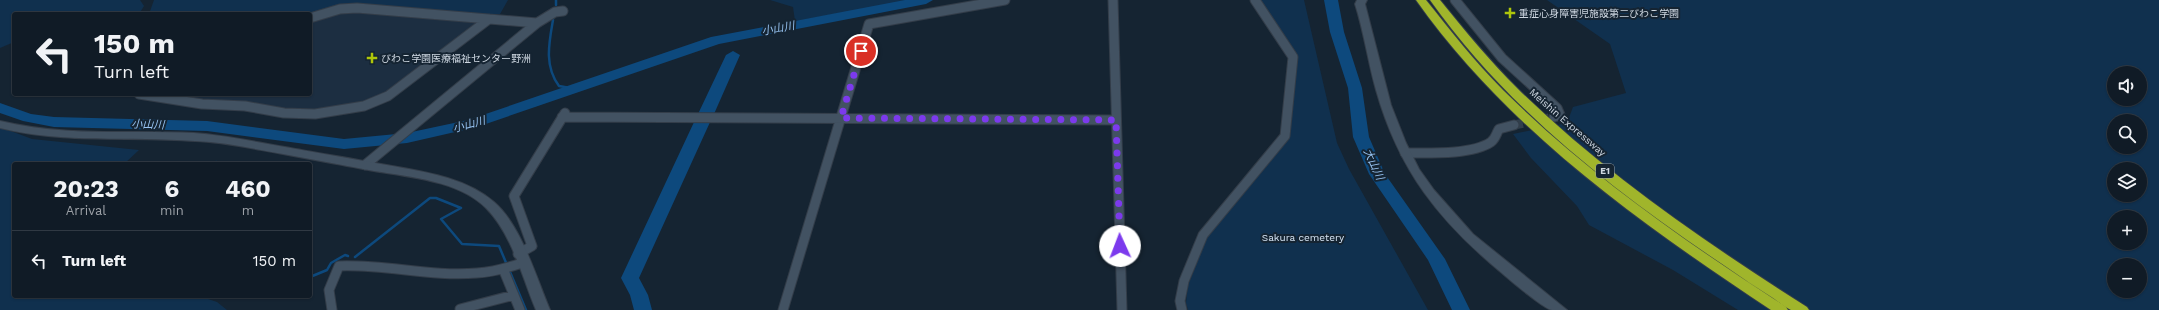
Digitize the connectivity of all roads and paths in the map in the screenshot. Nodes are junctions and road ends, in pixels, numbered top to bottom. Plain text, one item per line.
1 (1004, 0) edge
2 (1113, 0) edge
3 (1255, 0) edge
4 (1362, 0) edge
5 (1422, 0) edge
6 (1435, 0) edge
7 (1455, 0) edge
8 (563, 11) dead end
9 (312, 17) edge
10 (489, 19) junction
11 (537, 23) junction
12 (152, 96) edge
13 (1554, 117) dead end
14 (841, 118) junction
15 (1116, 120) junction
16 (0, 124) edge
17 (1514, 125) tunnel mouth
18 (1405, 153) junction
19 (366, 165) junction
20 (520, 259) junction
21 (504, 271) junction
22 (514, 295) junction
23 (460, 309) edge
24 (332, 310) edge
25 (520, 310) edge
26 (543, 310) edge
27 (783, 310) edge
28 (1122, 310) edge
29 (1182, 310) edge
30 (1560, 310) edge
31 (1781, 310) edge
32 (1802, 310) edge

1 - 14 street
2 - 15 street
3 - 29 street
4 - 18 main road
5 - 31 highway, E1
6 - 32 highway, Meishin Expressway / E1
7 - 13 street
8 - 11 street
9 - 10 street
10 - 11 street
10 - 12 street
11 - 19 street
14 - 15 street
14 - 20 street
14 - 27 street
15 - 28 street
16 - 19 main road
17 - 18 street
18 - 30 main road
19 - 20 main road
20 - 21 street
20 - 26 main road
21 - 22 street
21 - 24 street
22 - 23 street
22 - 25 street

